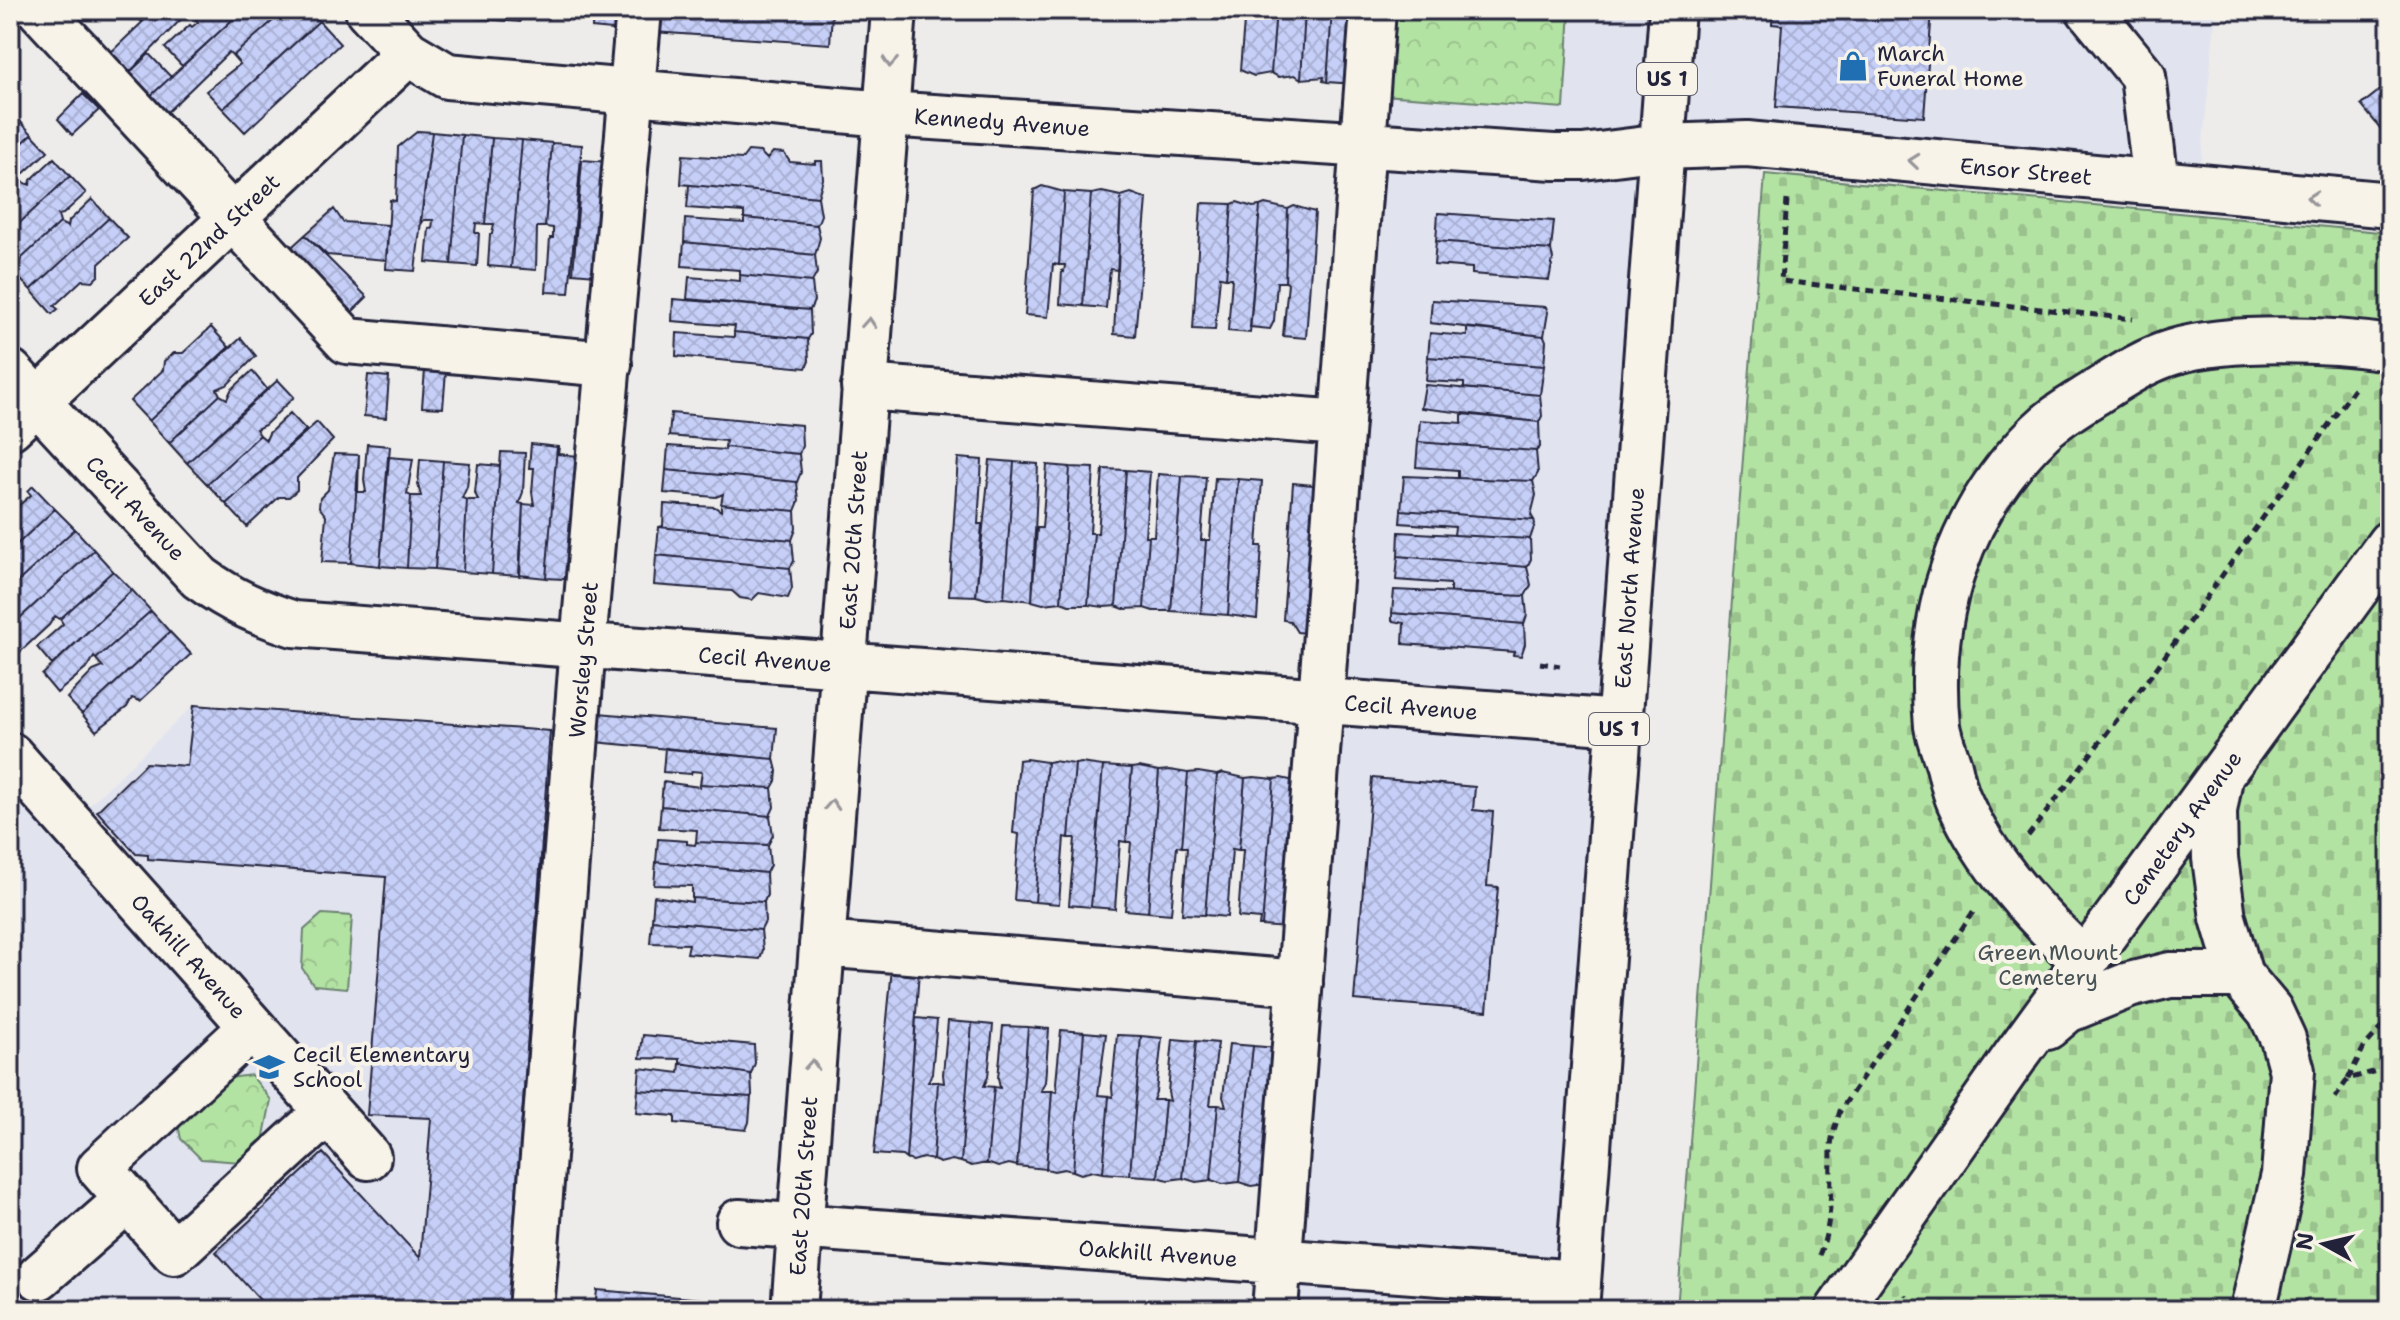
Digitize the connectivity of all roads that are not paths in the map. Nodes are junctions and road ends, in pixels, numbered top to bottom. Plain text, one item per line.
1 (40, 10) edge
2 (368, 10) edge
3 (639, 10) edge
4 (894, 10) edge
5 (1373, 10) edge
6 (1672, 10) edge
7 (2089, 10) edge
8 (408, 53) junction
9 (631, 92) junction
10 (886, 114) junction
11 (1362, 145) junction
12 (1662, 147) junction
13 (2156, 183) junction
14 (2390, 205) edge
15 (233, 218) junction
16 (2387, 348) edge
17 (609, 364) junction
18 (864, 387) junction
19 (19, 400) edge
20 (1342, 423) junction
21 (2390, 543) edge
22 (583, 645) junction
23 (843, 665) junction
24 (1323, 700) junction
25 (1620, 723) junction
26 (10, 755) edge
27 (2222, 773) junction
28 (822, 944) junction
29 (2085, 962) junction
30 (2240, 975) junction
31 (1300, 983) junction
32 (252, 1027) junction
33 (2017, 1054) junction
34 (327, 1112) junction
35 (368, 1157) dead end
36 (128, 1199) junction
37 (739, 1222) dead end
38 (800, 1226) junction
39 (1278, 1261) junction
40 (39, 1277) dead end
41 (1577, 1297) edge
42 (531, 1310) edge
43 (794, 1310) edge
44 (1275, 1310) edge
45 (1838, 1310) edge
46 (2253, 1310) edge

1 - 15 street
2 - 8 street, Kennedy Avenue
3 - 9 street, Worsley Street
4 -> 10 street, East 20th Street
5 - 11 street
6 - 12 street, East North Avenue / US 1
7 - 13 street
8 - 9 street, Kennedy Avenue
8 - 15 street, East 22nd Street
9 - 10 street, Kennedy Avenue
9 - 17 street, Worsley Street
10 - 11 street, Kennedy Avenue
18 -> 10 street, East 20th Street
11 - 12 street, Kennedy Avenue
11 - 20 street
13 -> 12 street, Ensor Street
12 - 25 street, East North Avenue / US 1
14 -> 13 street, Ensor Street
15 - 17 street
15 - 19 street, East 22nd Street
16 - 29 street
17 - 22 street, Worsley Street
18 - 20 street
18 - 23 street, East 20th Street
19 - 22 street, Cecil Avenue
20 - 24 street
21 - 27 street, Cemetery Avenue
22 - 23 street, Cecil Avenue
22 - 42 street, Worsley Street
23 - 24 street, Cecil Avenue
28 -> 23 street, East 20th Street
24 - 25 street, Cecil Avenue
24 - 31 street
25 - 41 street, East North Avenue / US 1
26 - 32 street, Oakhill Avenue
27 - 29 street, Cemetery Avenue
27 - 30 street
28 - 31 street
38 -> 28 street, East 20th Street
29 - 33 street, Cemetery Avenue
30 - 33 street
30 - 46 street
31 - 39 street
32 - 34 street, Oakhill Avenue
32 - 36 street
33 - 45 street, Cemetery Avenue
34 - 35 street, Oakhill Avenue
34 - 36 street
36 - 40 street
37 - 38 street, Oakhill Avenue
38 - 39 street, Oakhill Avenue
38 - 43 street, East 20th Street
39 - 41 street, Oakhill Avenue
39 - 44 street

